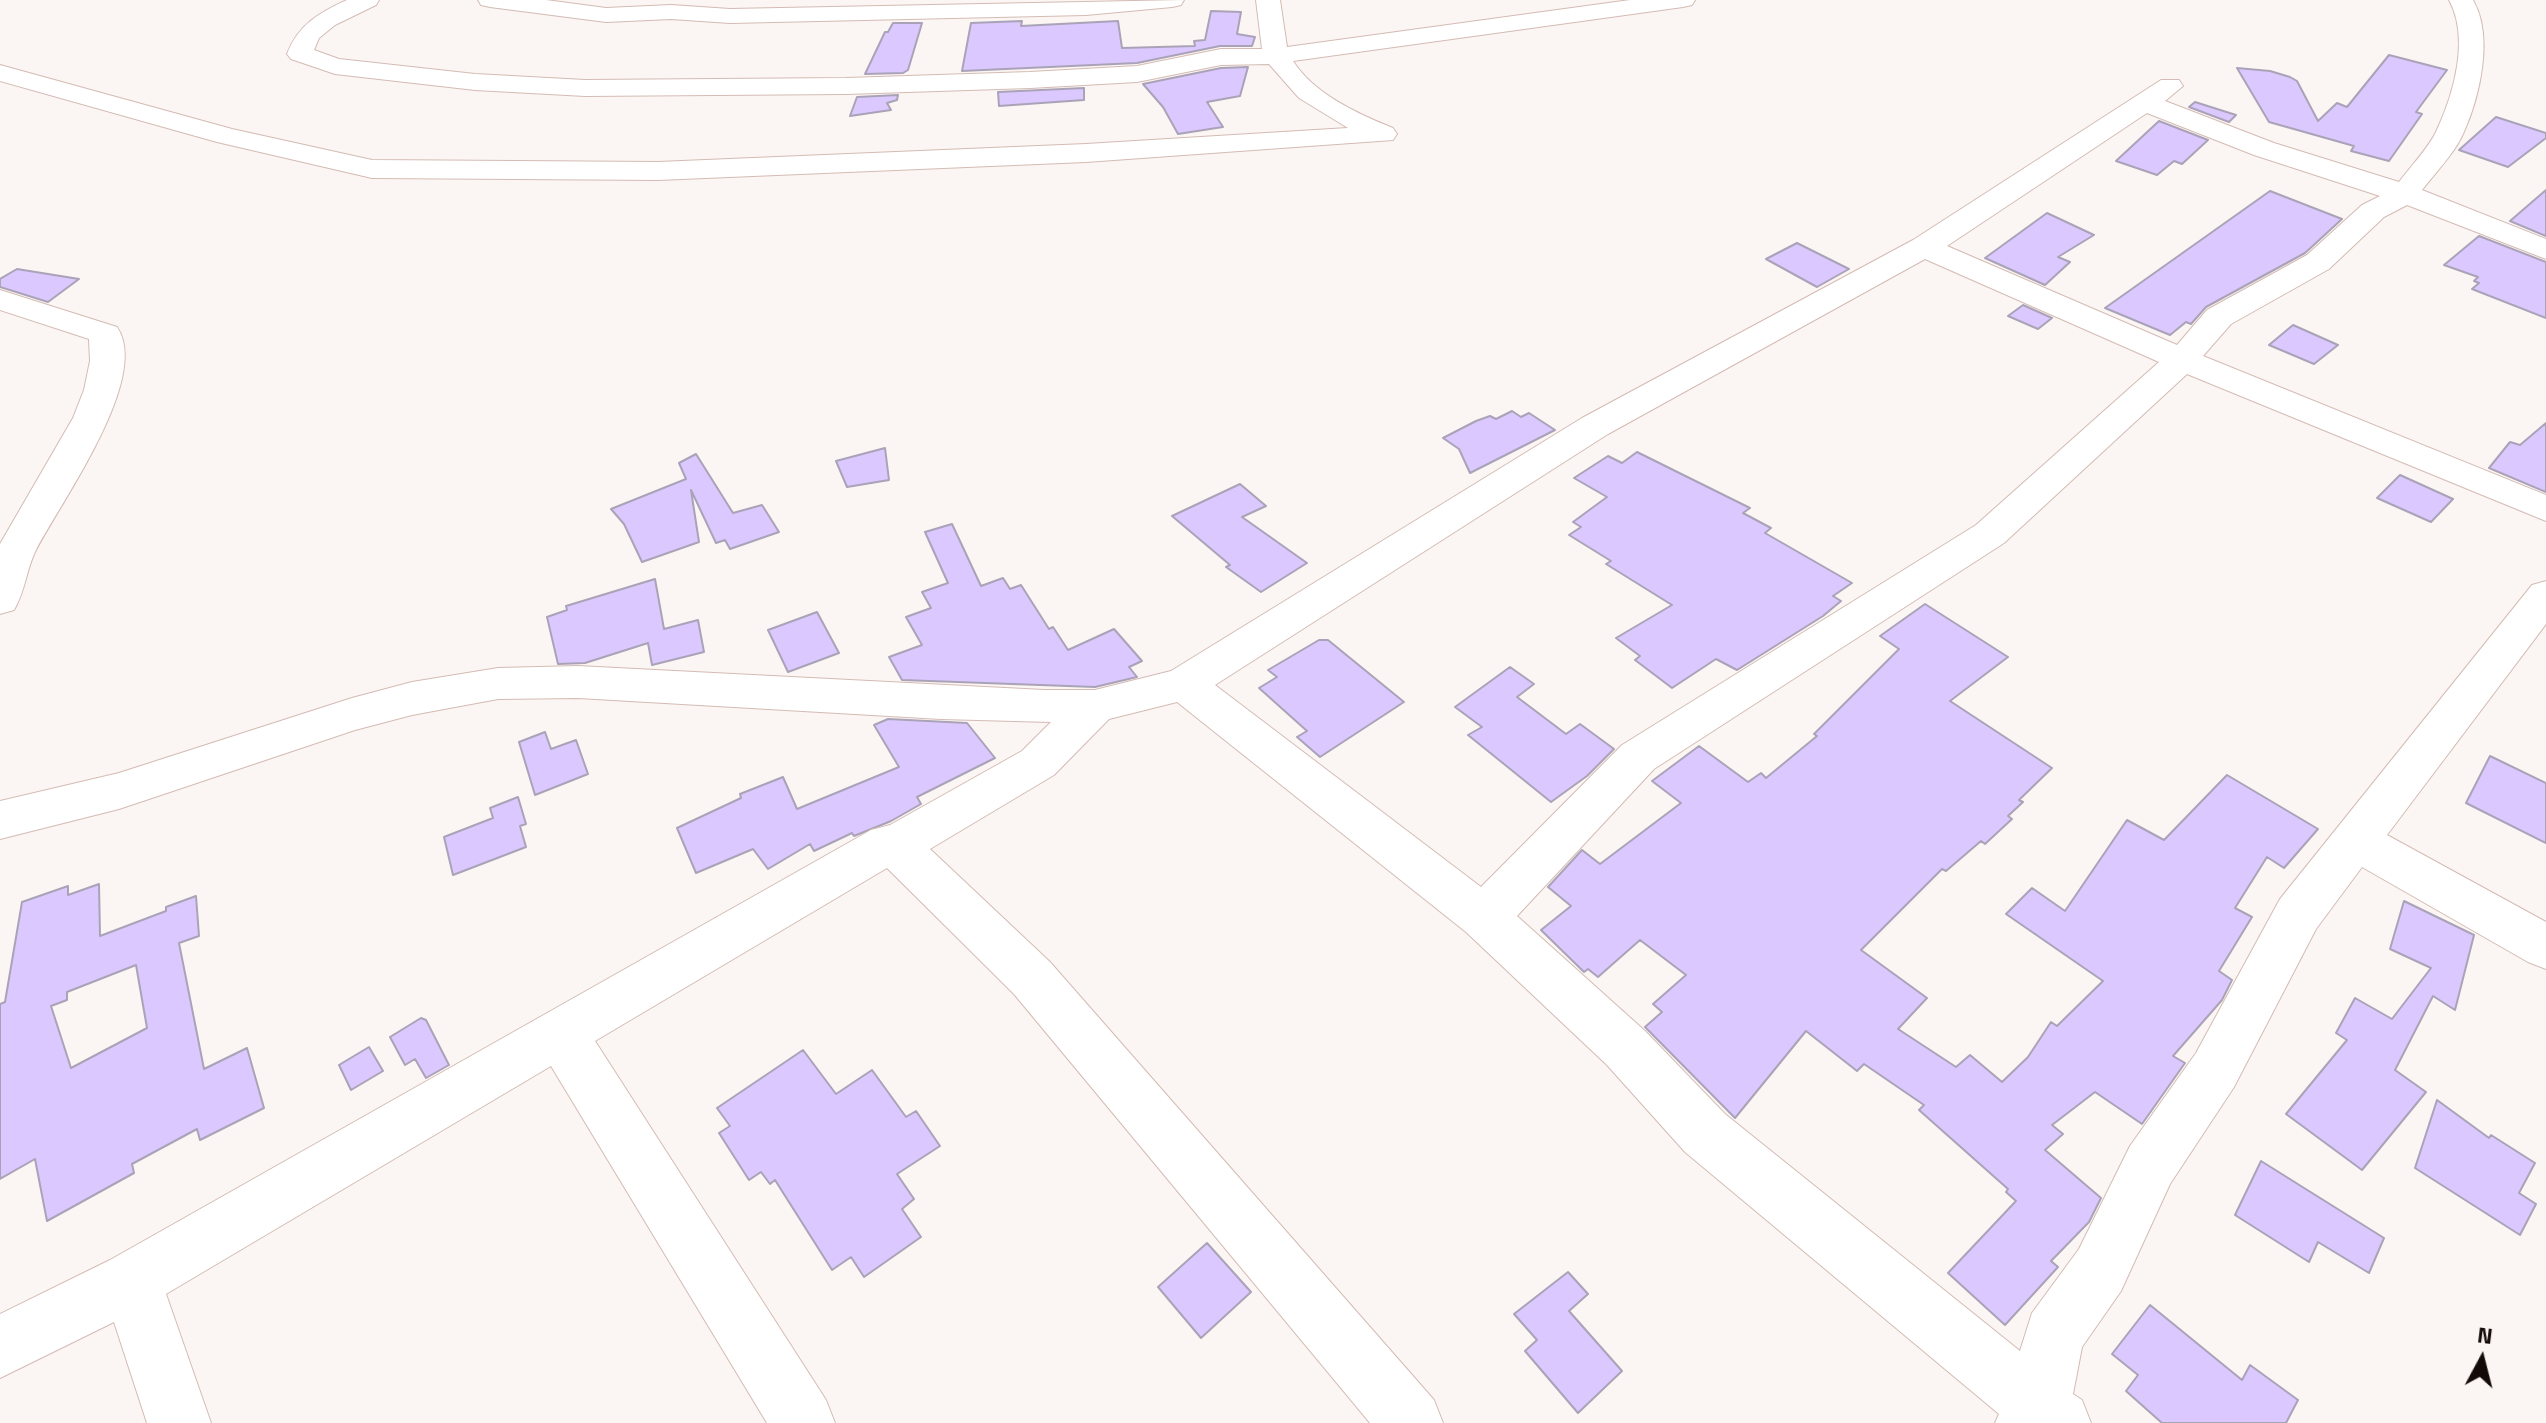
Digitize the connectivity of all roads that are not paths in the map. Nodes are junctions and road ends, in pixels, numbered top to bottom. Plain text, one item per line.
1 (367, 0) edge
2 (490, 0) edge
3 (1172, 0) edge
4 (1268, 0) edge
5 (1683, 0) edge
6 (2461, 0) edge
7 (1087, 4) edge
8 (1277, 56) junction
9 (0, 73) edge
10 (2405, 194) junction
11 (1924, 247) junction
12 (2546, 250) edge
13 (0, 300) edge
14 (2182, 360) junction
15 (2546, 509) edge
16 (2546, 595) edge
17 (0, 600) edge
18 (1184, 684) junction
19 (1095, 706) junction
20 (0, 820) edge
21 (2355, 840) junction
22 (895, 846) junction
23 (1484, 917) junction
24 (2546, 947) edge
25 (560, 1033) junction
26 (131, 1281) junction
27 (0, 1347) edge
28 (2042, 1417) edge
29 (179, 1423) edge
30 (803, 1423) edge
31 (1411, 1423) edge

1 - 8 street
2 - 7 street
3 - 7 street
4 - 8 street
5 - 8 street
6 - 10 street
8 - 9 street
10 - 11 street
10 - 12 street
10 - 14 street
11 - 14 street
11 - 18 street
13 - 17 street
14 - 15 street
14 - 23 street
16 - 21 street
18 - 19 street
18 - 23 street
19 - 20 street
19 - 22 street
21 - 24 street
21 - 28 street
22 - 25 street
22 - 31 street
23 - 28 street
25 - 26 street
25 - 30 street
26 - 27 street
26 - 29 street

